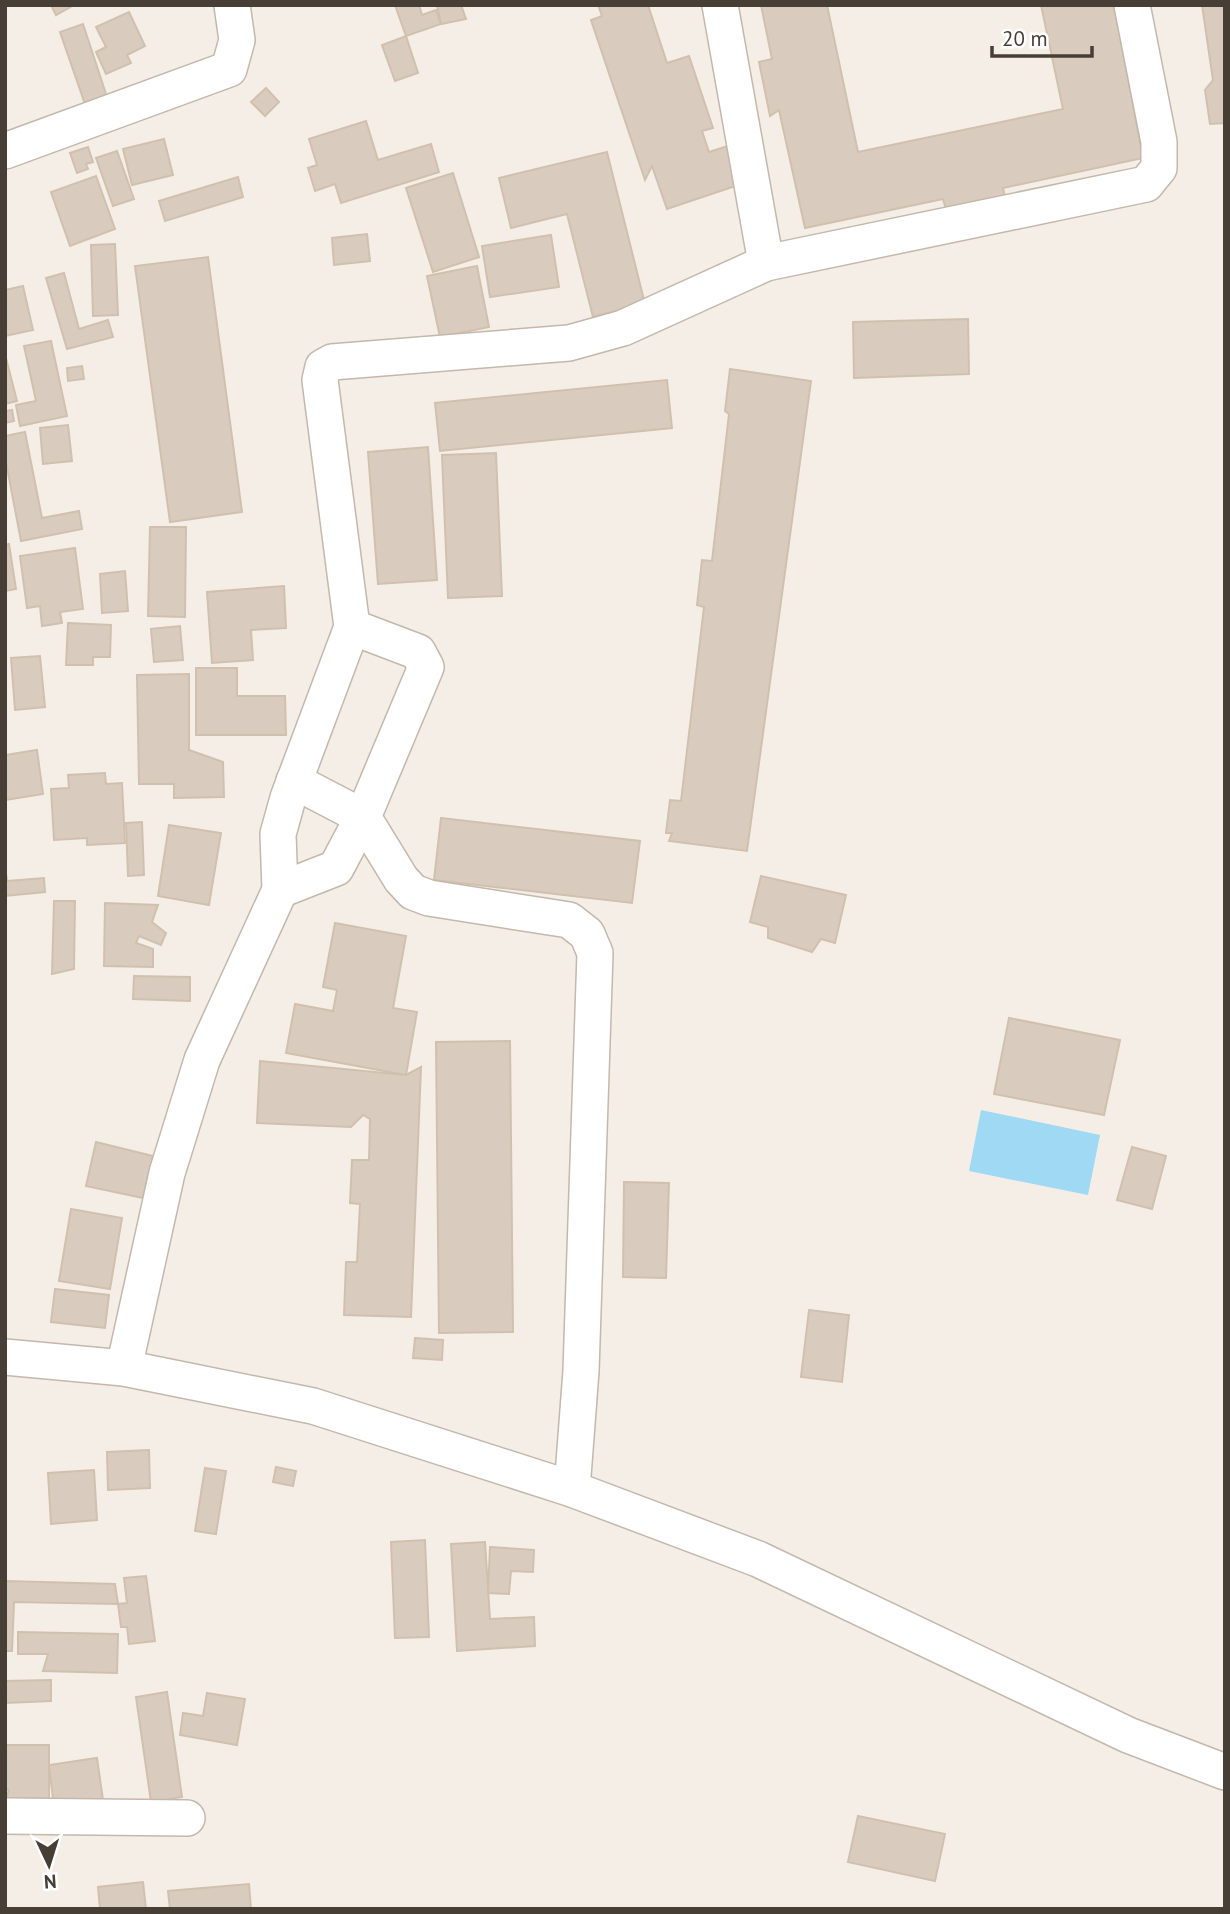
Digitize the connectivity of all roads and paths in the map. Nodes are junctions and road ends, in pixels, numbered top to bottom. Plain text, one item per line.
1 (232, 5) edge
2 (720, 5) edge
3 (1132, 5) edge
4 (5, 151) edge
5 (766, 263) junction
6 (352, 627) junction
7 (294, 781) junction
8 (363, 817) junction
9 (280, 890) junction
10 (5, 1357) edge
11 (124, 1368) junction
12 (572, 1489) junction
13 (1225, 1772) edge
14 (5, 1816) edge
15 (187, 1818) dead end

1 - 4 street
2 - 5 street
3 - 5 street
5 - 6 street
6 - 7 street
6 - 8 street
7 - 8 street
7 - 9 street
8 - 9 street
8 - 12 street
9 - 11 street
10 - 11 street
11 - 12 street
12 - 13 street
14 - 15 street

